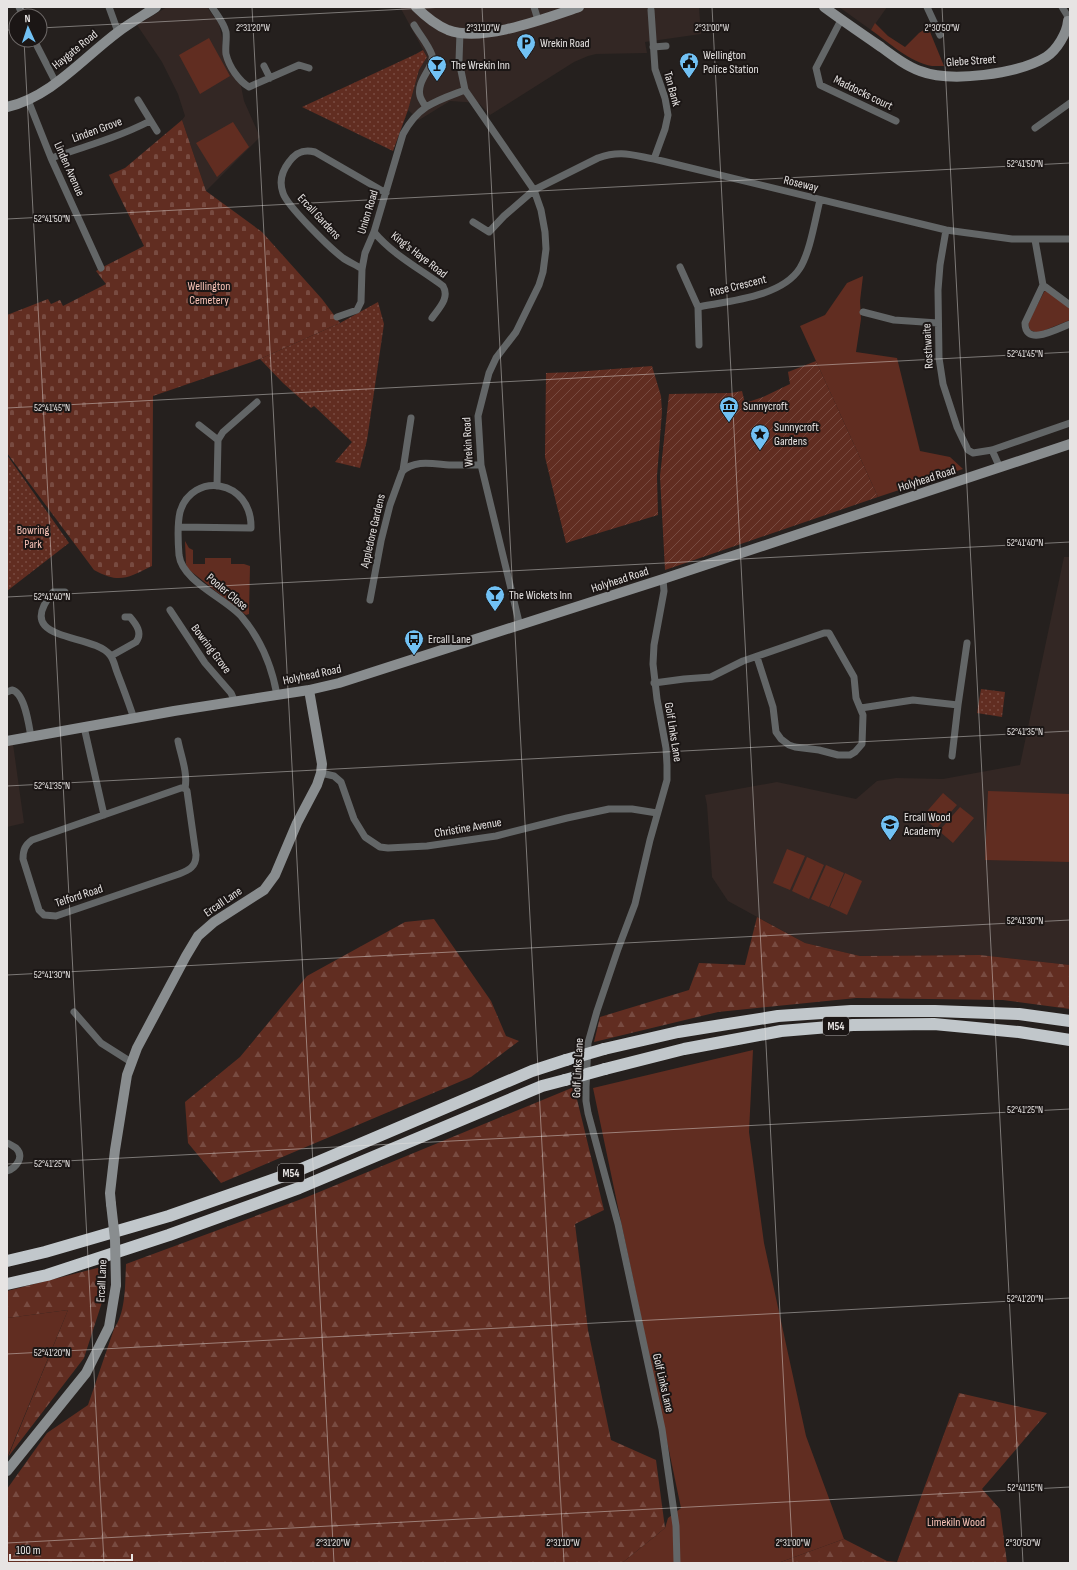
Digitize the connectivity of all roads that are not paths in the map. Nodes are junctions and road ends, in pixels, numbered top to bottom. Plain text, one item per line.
1 (109, 7) edge
2 (156, 7) edge
3 (212, 7) edge
4 (416, 7) edge
5 (534, 7) edge
6 (579, 7) edge
7 (824, 7) edge
8 (927, 7) edge
9 (1062, 7) edge
10 (651, 10) dead end
11 (538, 20) junction
12 (841, 20) junction
13 (1069, 21) edge
14 (414, 25) dead end
15 (118, 32) junction
16 (460, 32) junction
17 (940, 35) dead end
18 (666, 46) dead end
19 (653, 47) junction
20 (38, 48) edge
21 (264, 66) dead end
22 (309, 68) dead end
23 (270, 78) junction
24 (56, 83) junction
25 (465, 90) junction
26 (28, 100) junction
27 (138, 100) dead end
28 (1070, 103) edge
29 (7, 107) edge
30 (426, 107) junction
31 (150, 120) junction
32 (896, 121) dead end
33 (1035, 128) dead end
34 (157, 131) dead end
35 (51, 158) junction
36 (654, 159) junction
37 (534, 190) junction
38 (386, 193) junction
39 (820, 200) junction
40 (473, 222) dead end
41 (946, 230) junction
42 (374, 232) junction
43 (1035, 240) junction
44 (1070, 240) edge
45 (680, 267) dead end
46 (101, 268) dead end
47 (362, 269) junction
48 (1043, 285) junction
49 (1070, 304) edge
50 (698, 307) junction
51 (863, 312) dead end
52 (337, 317) dead end
53 (432, 318) dead end
54 (938, 322) junction
55 (1070, 324) edge
56 (699, 345) dead end
57 (257, 402) dead end
58 (411, 418) dead end
59 (1070, 423) edge
60 (199, 425) dead end
61 (218, 440) junction
62 (1070, 444) edge
63 (992, 450) junction
64 (481, 465) junction
65 (1000, 468) junction
66 (403, 470) junction
67 (217, 486) junction
68 (179, 527) junction
69 (663, 579) junction
70 (65, 592) dead end
71 (370, 600) dead end
72 (170, 610) dead end
73 (124, 617) dead end
74 (520, 626) junction
75 (967, 643) dead end
76 (111, 656) junction
77 (757, 657) junction
78 (654, 683) junction
79 (309, 690) junction
80 (7, 692) edge
81 (277, 695) junction
82 (235, 702) junction
83 (958, 705) junction
84 (861, 708) junction
85 (134, 719) junction
86 (84, 727) junction
87 (31, 737) junction
88 (7, 741) edge
89 (178, 741) dead end
90 (952, 756) dead end
91 (321, 774) junction
92 (185, 788) junction
93 (658, 813) junction
94 (104, 815) junction
95 (74, 1012) dead end
96 (1070, 1021) edge
97 (1070, 1040) edge
98 (131, 1062) junction
99 (7, 1143) edge
100 (7, 1171) edge
101 (7, 1261) edge
102 (7, 1284) edge
103 (7, 1470) edge
104 (677, 1563) edge

1 - 15 street
2 - 15 street, Haygate Road
3 - 23 street
4 - 16 street
5 - 11 street
6 - 11 street
7 - 12 street, Glebe Street
8 - 17 street
9 - 13 street
10 - 19 street, Tan Bank
11 - 16 street
12 - 13 street, Glebe Street
12 - 32 street, Maddocks court
14 - 30 street
15 - 24 street, Haygate Road
16 - 25 street, Wrekin Road
18 - 19 street
19 - 36 street, Tan Bank
20 - 24 street
21 - 23 street
22 - 23 street
24 - 26 street, Haygate Road
25 - 30 street, Union Road
25 - 37 street, Wrekin Road
26 - 29 street, Haygate Road
26 - 35 street, Linden Avenue
27 - 31 street
28 - 33 street
30 - 38 street, Union Road
31 - 34 street
31 - 35 street, Linden Grove
35 - 46 street, Linden Avenue
36 - 37 street, Roseway
36 - 39 street, Roseway
37 - 40 street, Roseway
37 - 64 street, Wrekin Road
38 - 42 street, Union Road
38 - 47 street, Ercall Gardens
39 - 41 street, Roseway
39 - 50 street, Rose Crescent
41 - 43 street, Roseway
41 - 54 street, Rosthwaite
42 - 47 street, Union Road
42 - 53 street, King's Haye Road
43 - 44 street, Roseway
43 - 48 street
45 - 50 street, Rose Crescent
47 - 52 street, Union Road
48 - 49 street
48 - 55 street
50 - 56 street, Rose Crescent
51 - 54 street
54 - 63 street, Rosthwaite
57 - 61 street
58 - 66 street, Appledore Gardens
59 - 63 street
60 - 61 street
61 - 67 street
62 - 65 street, Holyhead Road
63 - 65 street
64 - 66 street
64 - 74 street, Wrekin Road
65 - 69 street, Holyhead Road
66 - 71 street, Appledore Gardens
67 - 68 street, Pooler Close
67 - 68 street
68 - 81 street, Pooler Close
69 - 74 street, Holyhead Road
69 - 78 street, Golf Links Lane
70 - 76 street
72 - 82 street, Bowring Grove
73 - 76 street
74 - 79 street, Holyhead Road
75 - 83 street
76 - 85 street
77 - 78 street
77 - 84 street
77 - 84 street
78 - 93 street, Golf Links Lane
79 - 81 street, Holyhead Road
79 - 91 street, Ercall Lane
80 - 87 street
81 - 82 street, Holyhead Road
82 - 85 street, Holyhead Road
83 - 84 street
83 - 90 street
85 - 86 street, Holyhead Road
86 - 87 street, Holyhead Road
86 - 94 street
87 - 88 street, Holyhead Road
89 - 92 street, Telford Road
91 - 93 street, Christine Avenue
91 - 98 street, Ercall Lane
92 - 94 street, Telford Road
92 - 94 street, Telford Road
93 - 104 street, Golf Links Lane
95 - 98 street
96 - 101 highway, M54, bridge
97 - 102 highway, M54, bridge
98 - 103 street, Ercall Lane, bridge
99 - 100 street

